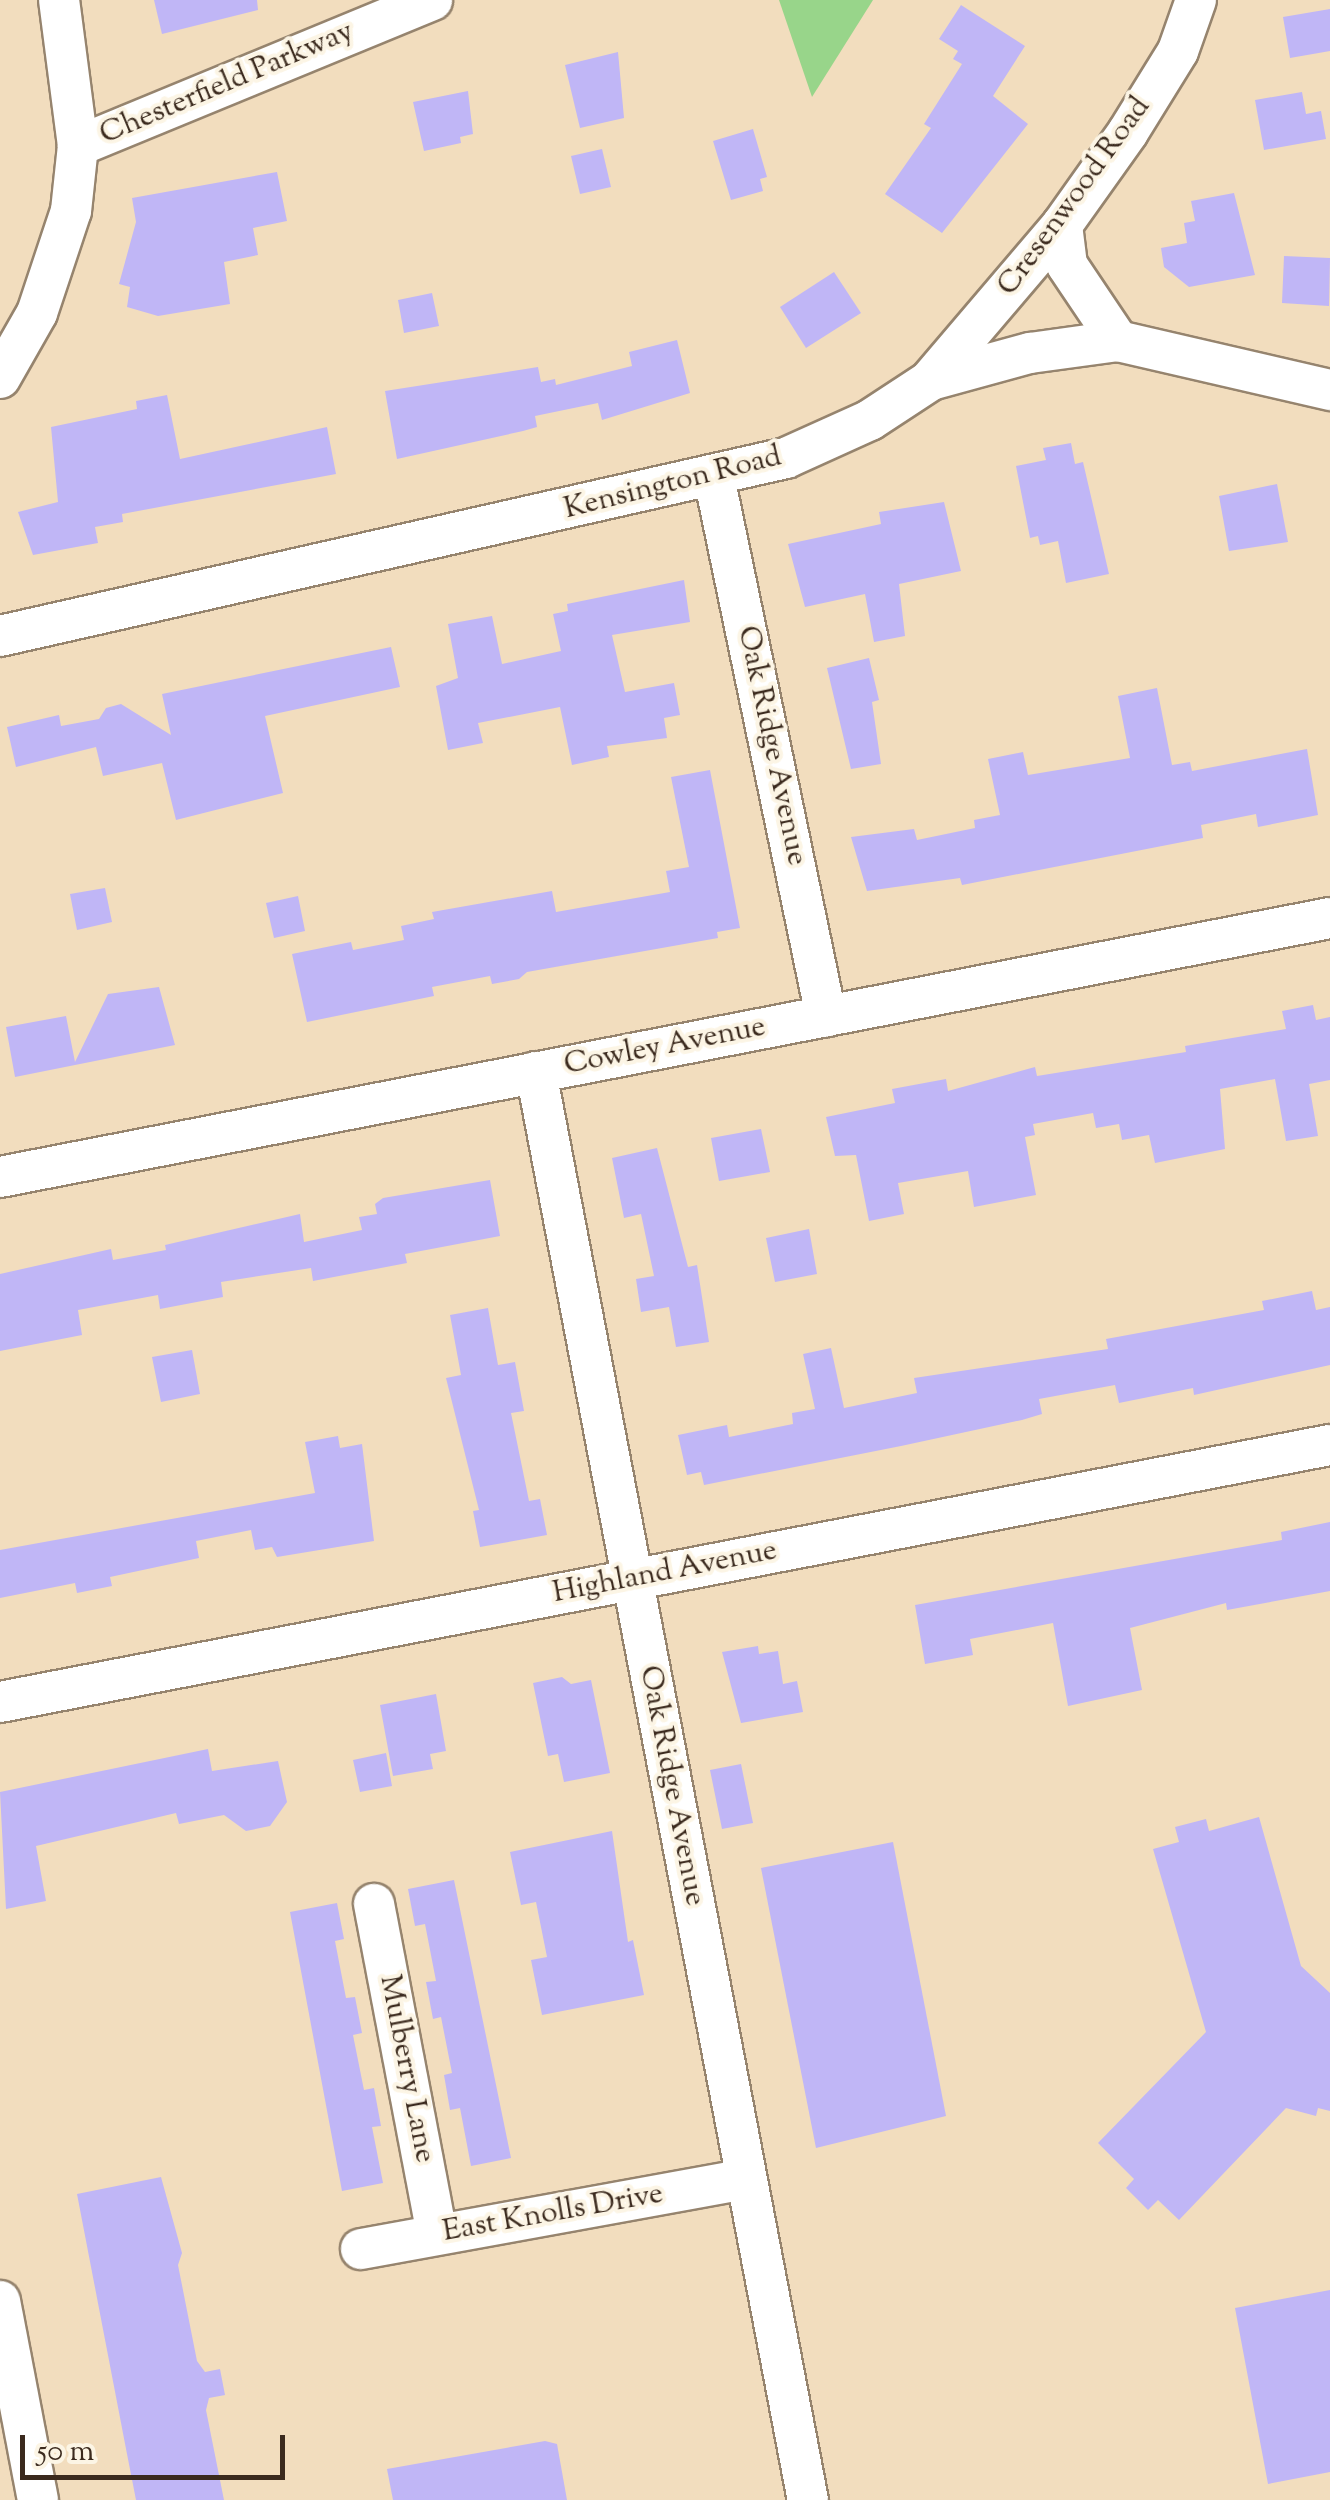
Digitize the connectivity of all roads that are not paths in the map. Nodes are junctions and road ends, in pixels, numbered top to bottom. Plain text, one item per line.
1 (58, 0) edge
2 (432, 0) edge
3 (1196, 0) edge
4 (78, 146) junction
5 (1062, 224) junction
6 (1118, 342) junction
7 (0, 378) edge
8 (931, 380) junction
9 (1330, 390) edge
10 (714, 477) junction
11 (0, 636) edge
12 (1330, 918) edge
13 (826, 1016) junction
14 (536, 1072) junction
15 (0, 1176) edge
16 (1330, 1445) edge
17 (632, 1580) junction
18 (0, 1702) edge
19 (374, 1904) dead end
20 (745, 2179) junction
21 (437, 2234) junction
22 (361, 2249) dead end
23 (0, 2301) edge
24 (38, 2500) edge
25 (808, 2500) edge

1 - 4 street
2 - 4 street, Chesterfield Parkway
3 - 5 street, Cresenwood Road
4 - 7 street
5 - 6 street
5 - 8 street, Cresenwood Road
6 - 8 street, Kensington Road
6 - 9 street, Kensington Road
8 - 10 street, Kensington Road
10 - 11 street, Kensington Road
10 - 13 street, Oak Ridge Avenue
12 - 13 street, Cowley Avenue
13 - 14 street, Cowley Avenue
14 - 15 street, Cowley Avenue
14 - 17 street, Oak Ridge Avenue
16 - 17 street, Highland Avenue
17 - 18 street, Highland Avenue
17 - 20 street, Oak Ridge Avenue
19 - 21 street, Mulberry Lane
20 - 21 street, East Knolls Drive
20 - 25 street, Oak Ridge Avenue
21 - 22 street, East Knolls Drive
23 - 24 street

